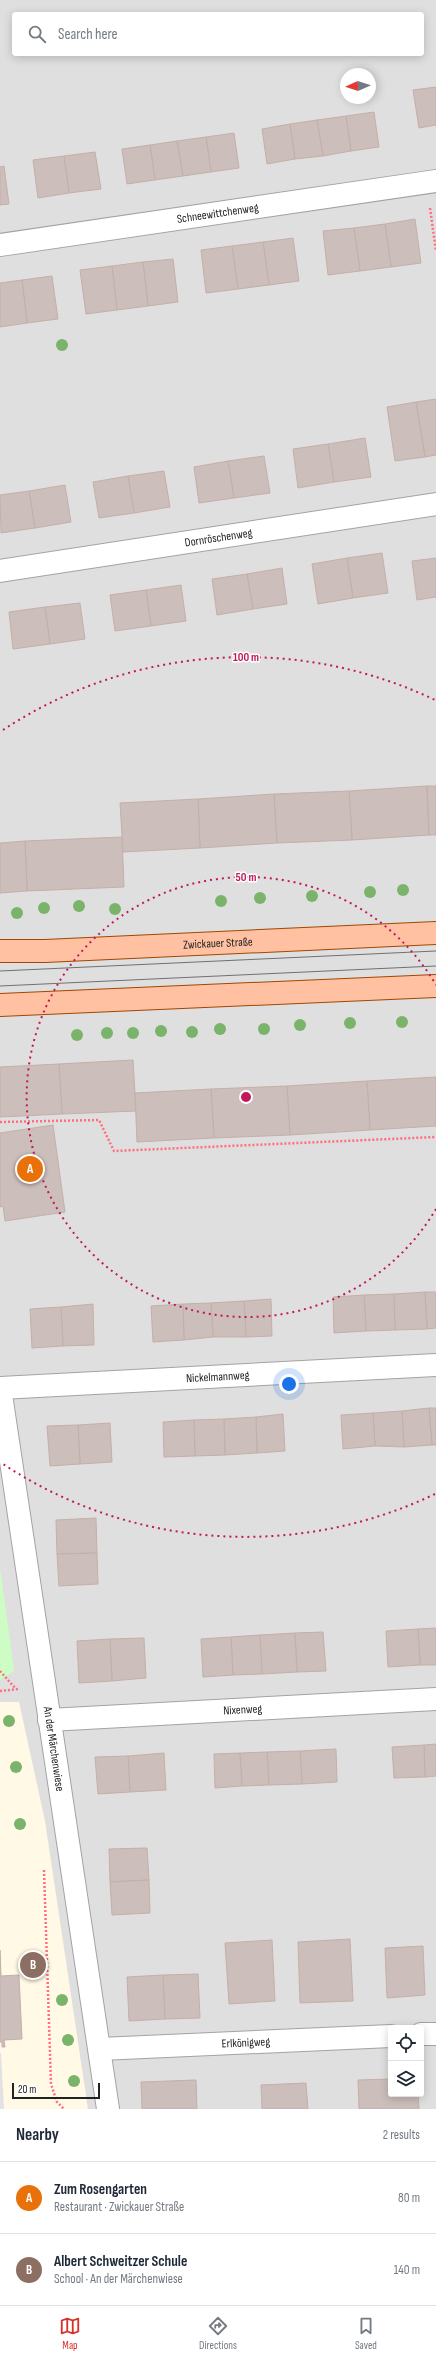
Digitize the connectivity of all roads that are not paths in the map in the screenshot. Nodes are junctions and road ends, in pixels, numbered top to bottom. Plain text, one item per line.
1 (431, 182) edge
2 (0, 245) edge
3 (436, 504) edge
4 (0, 571) edge
5 (436, 933) edge
6 (0, 951) edge
7 (436, 986) edge
8 (0, 1005) edge
9 (436, 1365) edge
10 (0, 1388) edge
11 (436, 1699) edge
12 (49, 1720) junction
13 (424, 2034) edge
14 (436, 2034) edge
15 (388, 2036) edge
16 (100, 2049) junction
17 (108, 2109) edge

1 - 2 street, Schneewittchenweg
3 - 4 street, Dornröschenweg
5 - 6 main road, Zwickauer Straße
7 - 8 main road
9 - 10 street, Nickelmannweg
10 - 12 street, An der Märchenwiese
11 - 12 street, Nixenweg
12 - 16 street, An der Märchenwiese
13 - 14 street
15 - 16 street, Erlkönigweg
16 - 17 street, An der Märchenwiese

